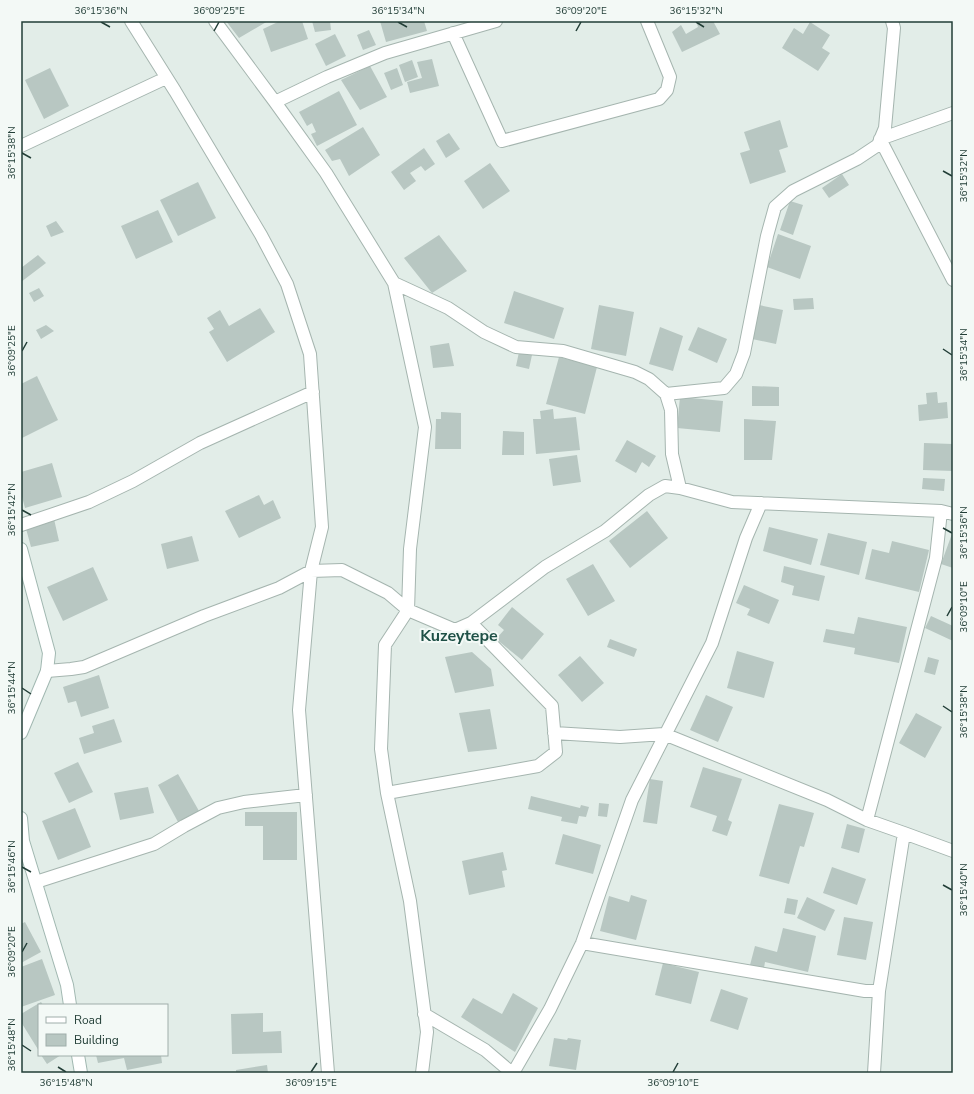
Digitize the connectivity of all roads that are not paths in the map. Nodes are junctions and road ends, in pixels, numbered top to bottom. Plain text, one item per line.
1 (131, 21) edge
2 (215, 21) edge
3 (496, 21) edge
4 (647, 21) edge
5 (892, 21) edge
6 (453, 34) junction
7 (166, 78) junction
8 (275, 102) junction
9 (953, 113) edge
10 (880, 139) junction
11 (21, 146) edge
12 (953, 280) edge
13 (394, 283) junction
14 (313, 392) junction
15 (666, 394) junction
16 (680, 488) junction
17 (761, 503) junction
18 (941, 511) junction
19 (953, 514) edge
20 (21, 525) edge
21 (21, 549) edge
22 (310, 571) junction
23 (408, 610) junction
24 (471, 623) junction
25 (47, 671) junction
26 (21, 733) edge
27 (554, 733) junction
28 (664, 734) junction
29 (387, 793) junction
30 (306, 795) junction
31 (21, 818) edge
32 (867, 820) junction
33 (904, 834) junction
34 (953, 851) edge
35 (36, 882) junction
36 (582, 943) junction
37 (879, 991) junction
38 (70, 1004) edge
39 (424, 1014) junction
40 (78, 1056) edge
41 (81, 1073) edge
42 (328, 1073) edge
43 (422, 1073) edge
44 (513, 1073) edge
45 (874, 1073) edge

1 - 7 street
2 - 8 street
3 - 6 street
4 - 6 street
5 - 10 street
6 - 8 street
7 - 11 street
7 - 14 street
8 - 13 street
9 - 10 street
10 - 12 street
10 - 15 street
13 - 15 street
13 - 23 street
14 - 20 street
14 - 22 street
15 - 16 street
16 - 17 street
16 - 24 street
17 - 18 street
17 - 28 street
18 - 19 street
18 - 32 street
21 - 25 street
22 - 23 street
22 - 25 street
22 - 30 street
23 - 24 street
23 - 29 street
24 - 27 street
25 - 26 street
27 - 28 street
27 - 29 street
28 - 32 street
28 - 36 street
29 - 39 street
30 - 35 street
30 - 42 street
31 - 35 street
32 - 33 street
33 - 34 street
33 - 37 street
35 - 38 street
36 - 37 street
36 - 44 street
37 - 45 street
39 - 43 street
39 - 44 street
40 - 41 street

